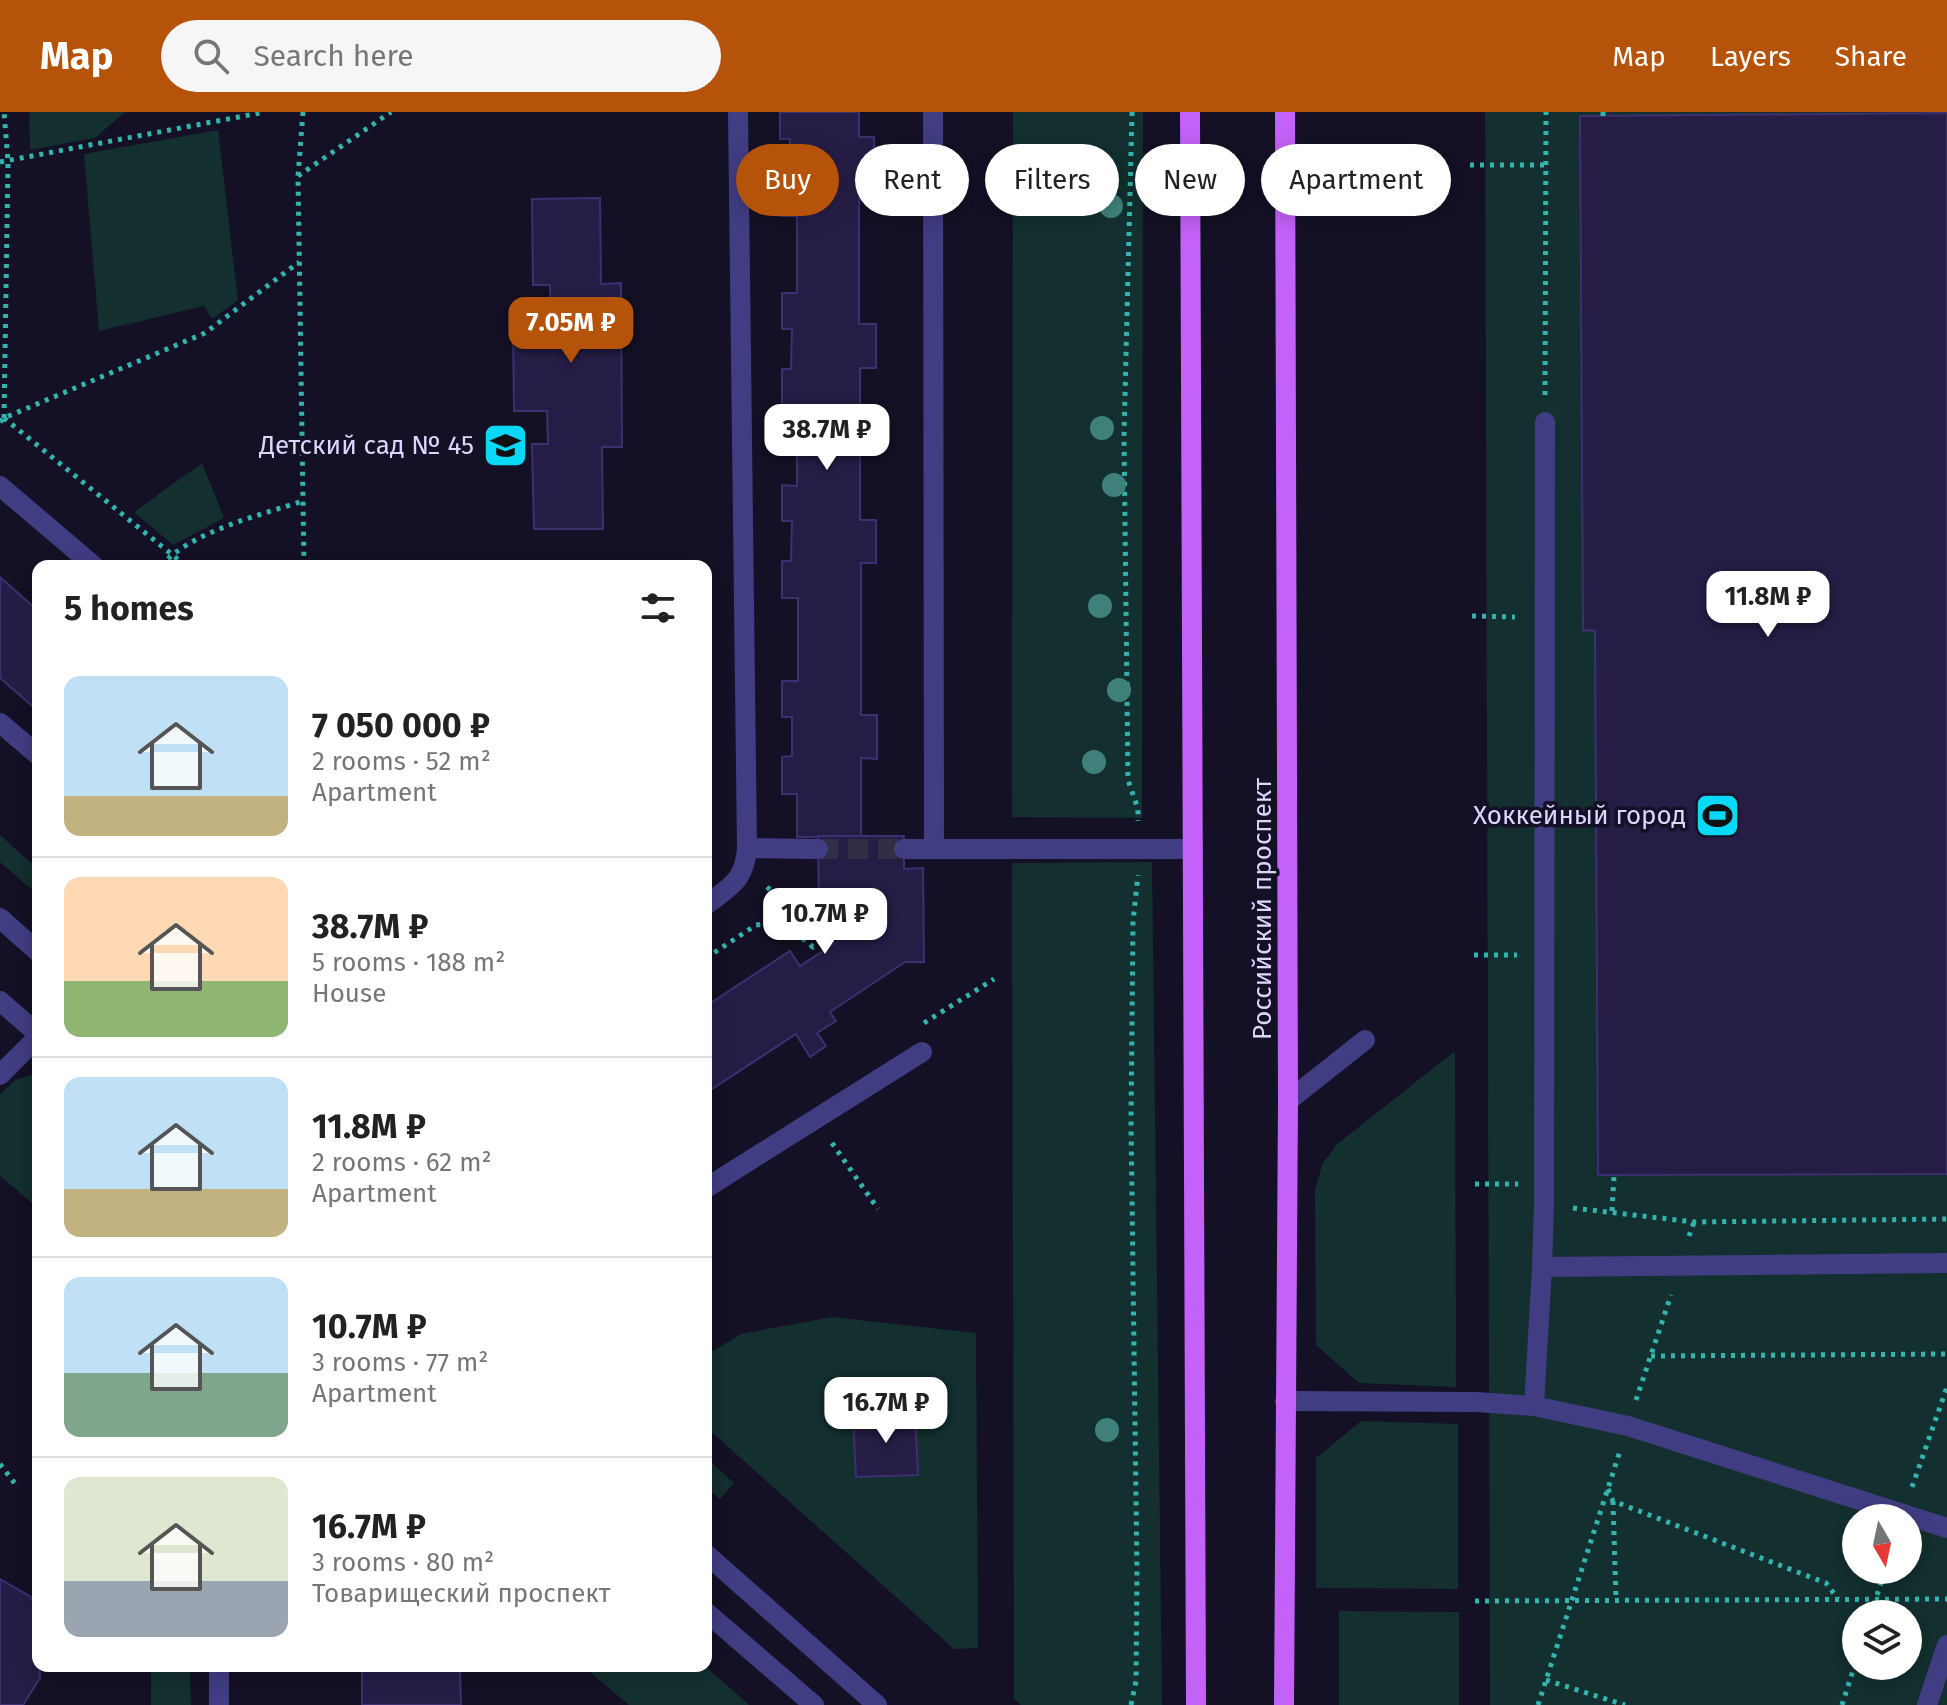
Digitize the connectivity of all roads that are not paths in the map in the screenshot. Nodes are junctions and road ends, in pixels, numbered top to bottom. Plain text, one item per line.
1 (738, 112) edge
2 (933, 112) edge
3 (1190, 112) edge
4 (1285, 112) edge
5 (1545, 422) road end
6 (0, 486) edge
7 (87, 560) edge
8 (0, 723) edge
9 (32, 750) edge
10 (934, 848) junction
11 (818, 849) tunnel mouth
12 (904, 849) tunnel mouth
13 (1193, 849) junction
14 (746, 858) junction
15 (712, 901) edge
16 (0, 918) edge
17 (32, 947) edge
18 (0, 1001) edge
19 (32, 1030) edge
20 (1365, 1040) dead end
21 (32, 1042) edge
22 (922, 1052) dead end
23 (0, 1075) edge
24 (1288, 1101) junction
25 (712, 1184) edge
26 (1947, 1263) edge
27 (1542, 1267) junction
28 (1285, 1401) junction
29 (1534, 1406) junction
30 (1947, 1528) edge
31 (712, 1559) edge
32 (712, 1617) edge
33 (1947, 1645) edge
34 (219, 1672) edge
35 (219, 1705) edge
36 (814, 1705) edge
37 (877, 1705) edge
38 (1196, 1705) edge
39 (1284, 1705) edge
40 (1927, 1705) edge

1 - 14 street
2 - 10 street
3 - 13 main road
4 - 24 main road, Российский проспект
5 - 27 street
6 - 7 street
8 - 9 street
10 - 12 street
10 - 13 street
11 - 14 street
13 - 38 main road
14 - 15 street
16 - 17 street
18 - 19 street
20 - 24 street
21 - 23 street
22 - 25 street
24 - 28 main road, Российский проспект
26 - 27 street
27 - 29 street
28 - 29 street
28 - 39 main road, Российский проспект
29 - 30 street
31 - 37 street
32 - 36 street
33 - 40 street
34 - 35 street

